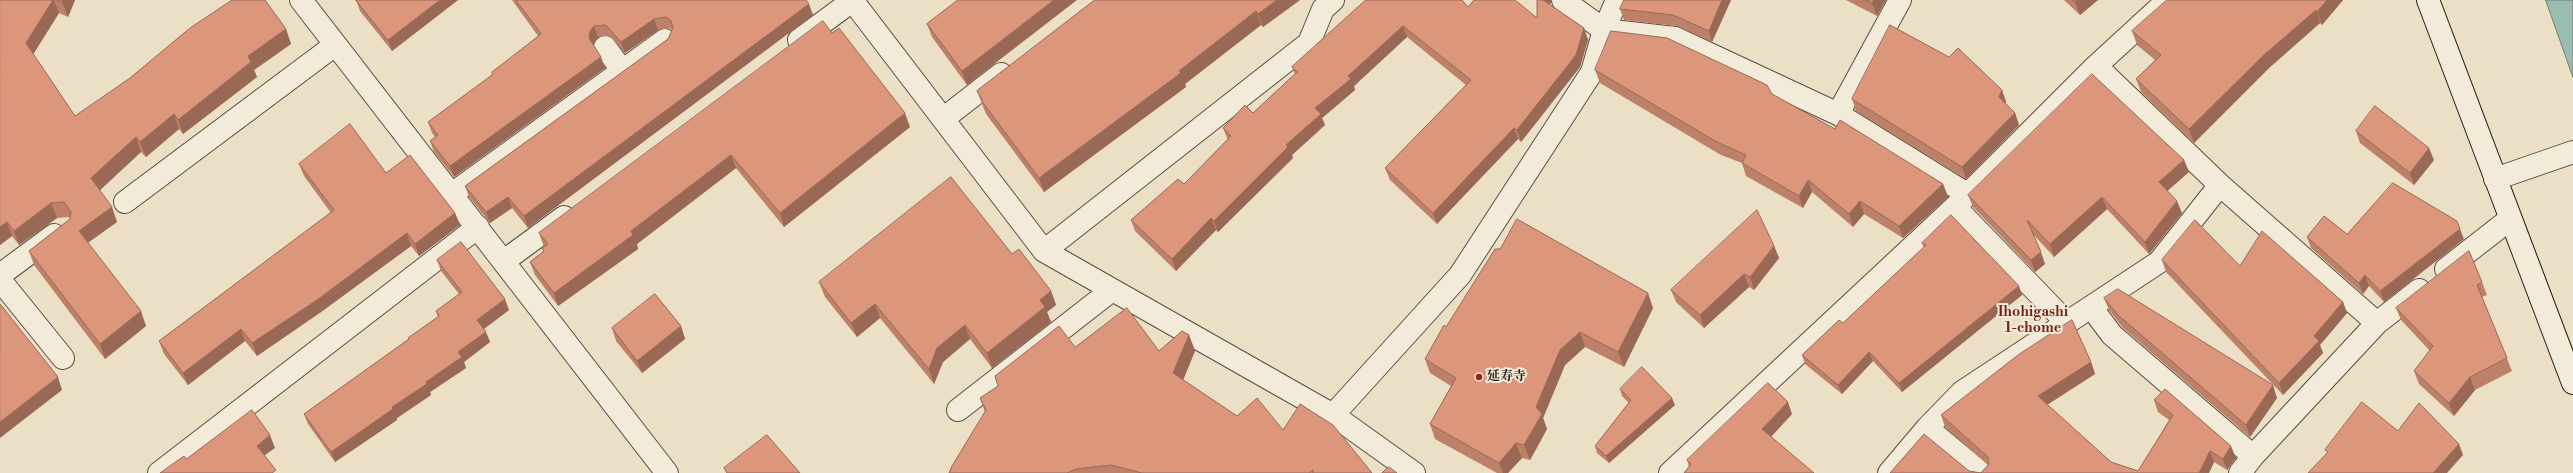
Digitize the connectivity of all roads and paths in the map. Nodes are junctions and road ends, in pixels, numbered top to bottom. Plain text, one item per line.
1 (300, 0) edge
2 (852, 0) edge
3 (1333, 0) edge
4 (1563, 0) edge
5 (1616, 0) edge
6 (1900, 0) edge
7 (2168, 0) edge
8 (2428, 0) edge
9 (1604, 30) junction
10 (665, 40) edge
11 (335, 44) junction
12 (605, 47) dead end
13 (783, 53) edge
14 (1017, 62) edge
15 (2096, 66) junction
16 (622, 70) junction
17 (1838, 114) junction
18 (944, 119) junction
19 (2573, 152) edge
20 (2495, 179) junction
21 (2220, 185) junction
22 (452, 194) junction
23 (1961, 201) junction
24 (124, 202) dead end
25 (580, 204) edge
26 (2510, 219) junction
27 (478, 227) junction
28 (64, 228) edge
29 (1044, 251) junction
30 (504, 261) junction
31 (0, 275) edge
32 (0, 280) edge
33 (1112, 290) junction
34 (2091, 307) junction
35 (2066, 322) junction
36 (2377, 323) junction
37 (63, 358) dead end
38 (2573, 383) edge
39 (958, 410) dead end
40 (1333, 415) junction
41 (1926, 428) junction
42 (2246, 464) edge
43 (159, 473) edge
44 (667, 473) edge
45 (1414, 473) edge
46 (1670, 473) edge
47 (1889, 473) edge
48 (1981, 473) edge

1 - 11 street
2 - 13 street
2 - 18 street
3 - 29 street
4 - 9 street
5 - 9 street
6 - 17 street
7 - 15 street
8 - 20 street
9 - 17 street
9 - 40 street
10 - 16 street
11 - 22 street
11 - 24 street
12 - 16 street
14 - 18 street
15 - 21 street
15 - 23 street
16 - 22 street
17 - 23 street
18 - 29 street
19 - 20 street
20 - 26 street
21 - 34 street
21 - 36 street
22 - 27 street
23 - 35 street
23 - 46 street
25 - 30 street
26 - 36 street
26 - 38 street
27 - 30 street
27 - 43 street
28 - 31 street
29 - 33 street
30 - 44 street
32 - 37 street
33 - 39 street
33 - 40 street
34 - 35 street
34 - 42 street
35 - 41 street
36 - 42 street
40 - 45 street
41 - 47 street
41 - 48 street

